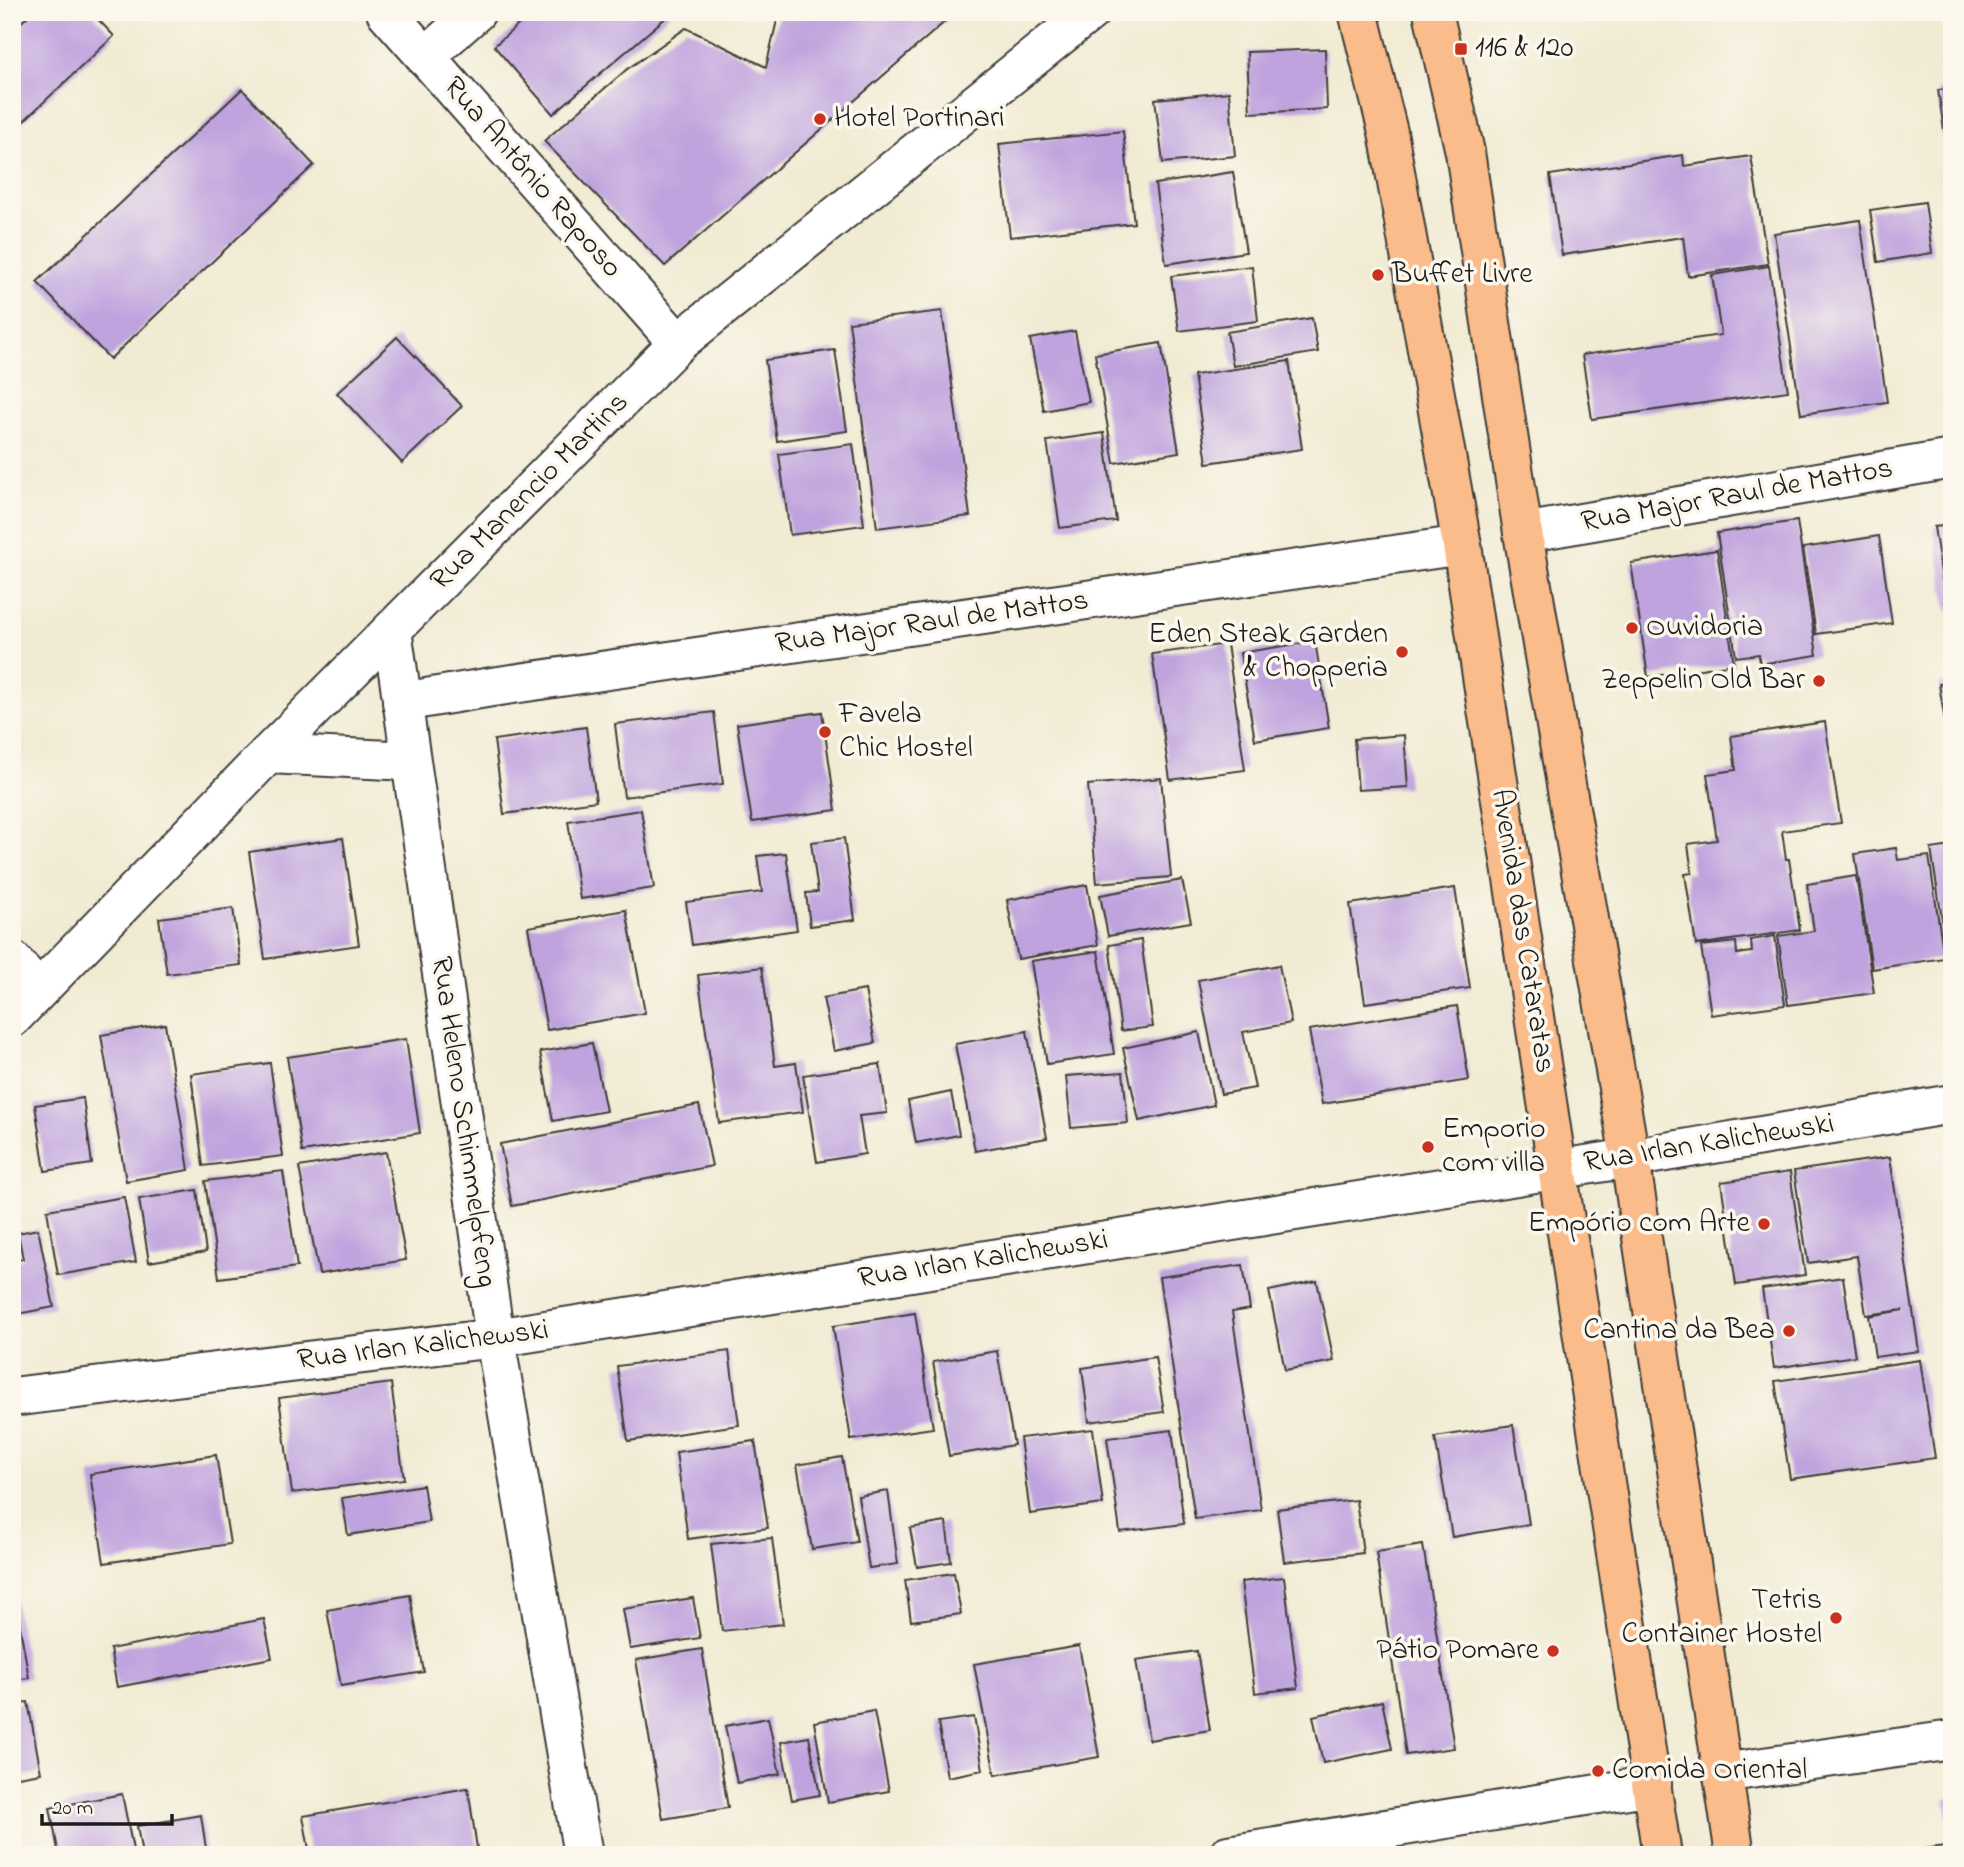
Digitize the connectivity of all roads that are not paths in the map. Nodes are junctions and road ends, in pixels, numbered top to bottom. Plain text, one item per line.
1 (386, 12) edge
2 (476, 12) edge
3 (1090, 12) edge
4 (1358, 12) edge
5 (1433, 12) edge
6 (425, 57) junction
7 (678, 343) junction
8 (1952, 459) edge
9 (1522, 533) junction
10 (1462, 545) junction
11 (392, 630) junction
12 (402, 702) junction
13 (268, 754) junction
14 (410, 761) junction
15 (12, 960) edge
16 (38, 989) junction
17 (12, 1018) edge
18 (1952, 1104) edge
19 (1630, 1158) junction
20 (1558, 1168) junction
21 (495, 1338) junction
22 (12, 1396) edge
23 (1952, 1740) edge
24 (1722, 1773) junction
25 (1652, 1785) junction
26 (583, 1855) edge
27 (1227, 1855) edge
28 (1662, 1855) edge
29 (1735, 1855) edge

1 - 6 street, Rua Antônio Raposo
2 - 6 street
3 - 7 street, Rua Manencio Martins
4 - 10 main road, Avenida das Cataratas
5 - 9 main road
6 - 7 street, Rua Antônio Raposo
7 - 11 street, Rua Manencio Martins
8 - 9 street, Rua Major Raul de Mattos
9 - 19 main road
10 - 12 street, Rua Major Raul de Mattos
10 - 20 main road, Avenida das Cataratas
11 - 12 street, Rua Heleno Schimmelpfeng
11 - 13 street, Rua Manencio Martins
12 - 14 street, Rua Heleno Schimmelpfeng
13 - 14 street
13 - 16 street, Rua Manencio Martins
14 - 21 street, Rua Heleno Schimmelpfeng
15 - 16 street
16 - 17 street, Rua Manencio Martins
18 - 19 street, Rua Irlan Kalichewski
19 - 20 street, Rua Irlan Kalichewski
19 - 24 main road
20 - 21 street, Rua Irlan Kalichewski
20 - 25 main road, Avenida das Cataratas
21 - 22 street, Rua Irlan Kalichewski
21 - 26 street, Rua Heleno Schimmelpfeng
23 - 24 street
24 - 29 main road
25 - 27 street
25 - 28 main road, Avenida das Cataratas

